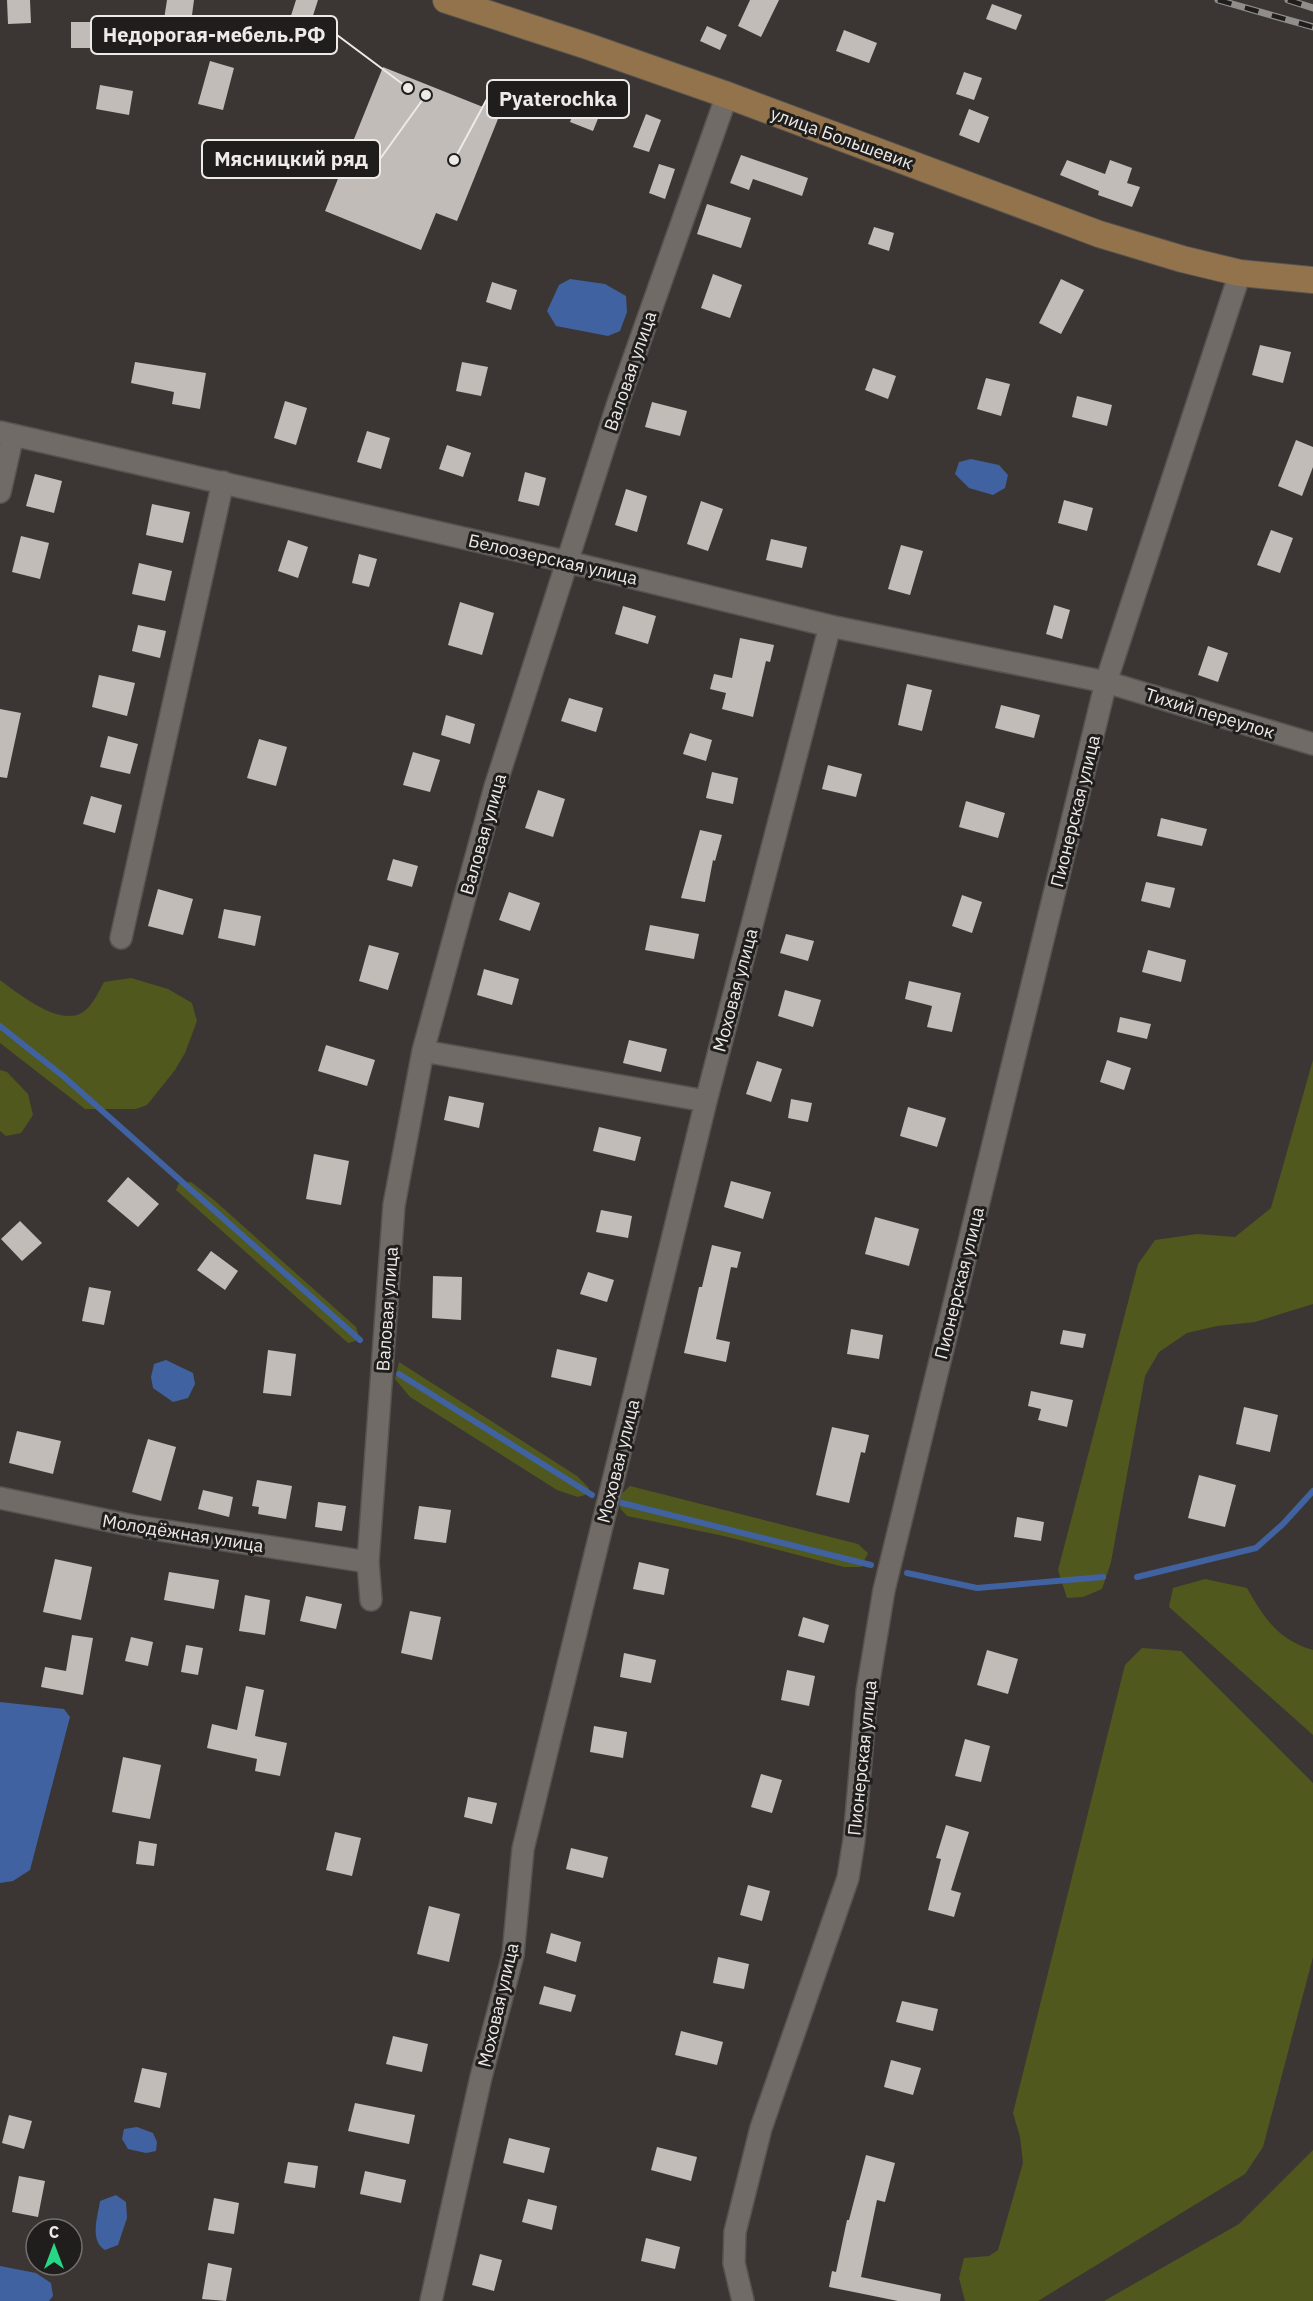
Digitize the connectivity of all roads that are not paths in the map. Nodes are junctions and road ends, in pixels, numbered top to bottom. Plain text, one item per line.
1 (446, 0) edge
2 (726, 95) junction
3 (1240, 273) junction
4 (1313, 280) edge
5 (7, 434) edge
6 (223, 482) junction
7 (0, 492) edge
8 (568, 562) junction
9 (830, 626) junction
10 (1106, 682) junction
11 (1313, 744) edge
12 (121, 938) dead end
13 (423, 1051) junction
14 (706, 1101) junction
15 (0, 1498) edge
16 (368, 1562) junction
17 (371, 1600) dead end
18 (431, 2301) edge
19 (743, 2301) edge

1 - 2 main road, улица Большевик
2 - 3 main road, улица Большевик
2 - 8 street, Валовая улица
3 - 4 main road, улица Большевик
3 - 10 street, Пионерская улица
5 - 6 street, Белоозерская улица
5 - 7 street
6 - 8 street, Белоозерская улица
6 - 12 street
8 - 9 street, Белоозерская улица
8 - 13 street, Валовая улица
9 - 10 street, Белоозерская улица
9 - 14 street, Моховая улица
10 - 11 street, Тихий переулок
10 - 19 street, Пионерская улица
13 - 14 street
13 - 16 street, Валовая улица
14 - 18 street, Моховая улица
15 - 16 street, Молодёжная улица
16 - 17 street, Валовая улица

